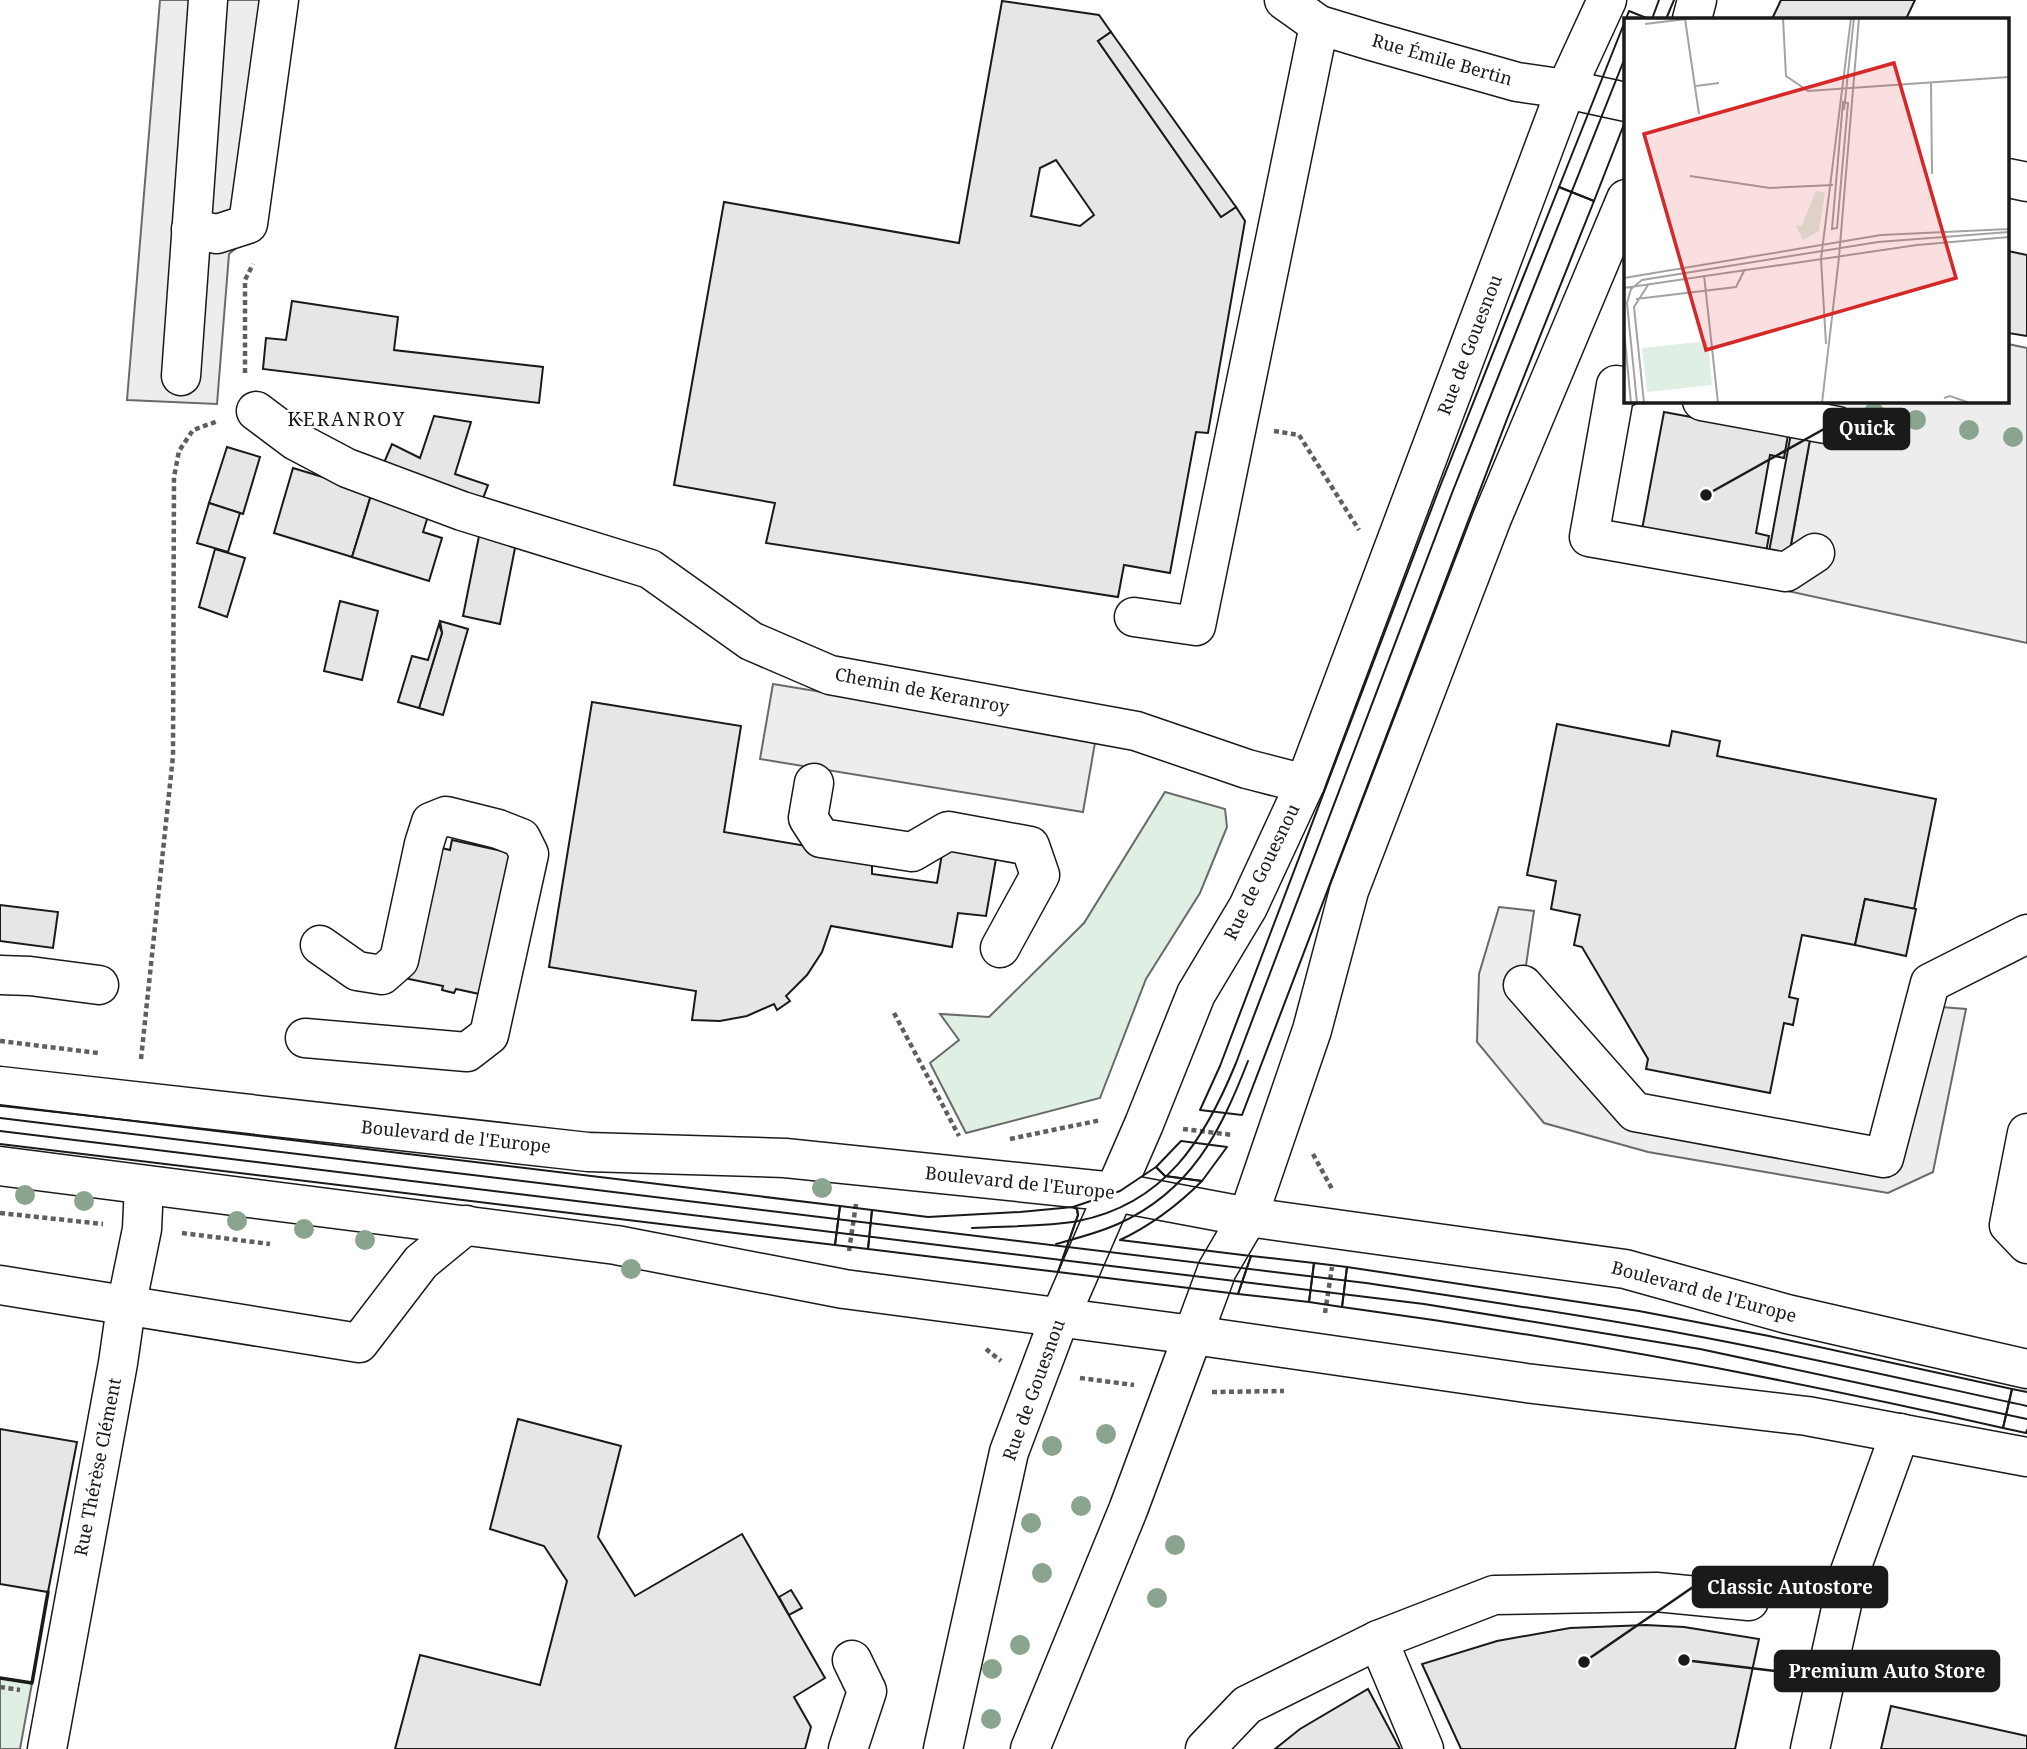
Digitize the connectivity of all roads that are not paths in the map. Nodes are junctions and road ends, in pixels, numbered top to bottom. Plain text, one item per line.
1 (208, 0) edge
2 (279, 0) edge
3 (1284, 0) edge
4 (1607, 0) edge
5 (1697, 0) edge
6 (1692, 18) edge
7 (1319, 25) junction
8 (1566, 89) junction
9 (1618, 100) edge
10 (1624, 204) edge
11 (191, 229) junction
12 (181, 376) dead end
13 (1624, 387) edge
14 (1707, 402) edge
15 (256, 411) road end
16 (1837, 426) dead end
17 (1815, 553) dead end
18 (1134, 617) dead end
19 (814, 783) dead end
20 (1305, 784) junction
21 (2027, 934) edge
22 (320, 945) dead end
23 (1000, 948) dead end
24 (0, 975) edge
25 (99, 985) dead end
26 (1523, 985) dead end
27 (305, 1038) dead end
28 (0, 1086) edge
29 (2027, 1133) edge
30 (0, 1166) edge
31 (144, 1185) junction
32 (1115, 1192) junction
33 (1248, 1217) junction
34 (466, 1225) junction
35 (2027, 1244) edge
36 (0, 1286) edge
37 (126, 1307) junction
38 (1060, 1317) junction
39 (1192, 1335) junction
40 (2027, 1369) edge
41 (1900, 1433) junction
42 (2027, 1457) edge
43 (1749, 1601) dead end
44 (1378, 1640) junction
45 (852, 1660) dead end
46 (47, 1749) edge
47 (848, 1749) edge
48 (943, 1749) edge
49 (1030, 1749) edge
50 (1205, 1749) edge
51 (1424, 1749) edge
52 (1810, 1749) edge

1 - 11 main road
2 - 11 main road
3 - 7 main road, Rue Émile Bertin
4 - 8 main road, Rue de Gouesnou
5 - 6 main road
7 - 8 main road, Rue Émile Bertin
7 - 18 main road
8 - 9 main road, Rue Émile Bertin
8 - 20 main road, Rue de Gouesnou
10 - 33 main road
11 - 12 main road
13 - 17 main road
14 - 16 main road
15 - 20 main road, Chemin de Keranroy
19 - 23 main road
20 - 32 main road, Rue de Gouesnou
21 - 26 main road
22 - 27 main road
24 - 25 main road
28 - 32 main road, Boulevard de l'Europe
29 - 35 main road
30 - 31 main road
31 - 34 main road
31 - 37 main road, Rue Thérèse Clément
32 - 33 main road, Boulevard de l'Europe
32 - 38 main road, Rue de Gouesnou
33 - 39 main road
33 - 40 main road, Boulevard de l'Europe
34 - 37 main road
34 - 38 main road
36 - 37 main road
37 - 46 main road, Rue Thérèse Clément
38 - 39 main road
38 - 48 main road, Rue de Gouesnou
39 - 41 main road
39 - 49 main road
41 - 42 main road
41 - 52 main road
43 - 44 main road
44 - 50 main road
44 - 51 main road
45 - 47 main road

